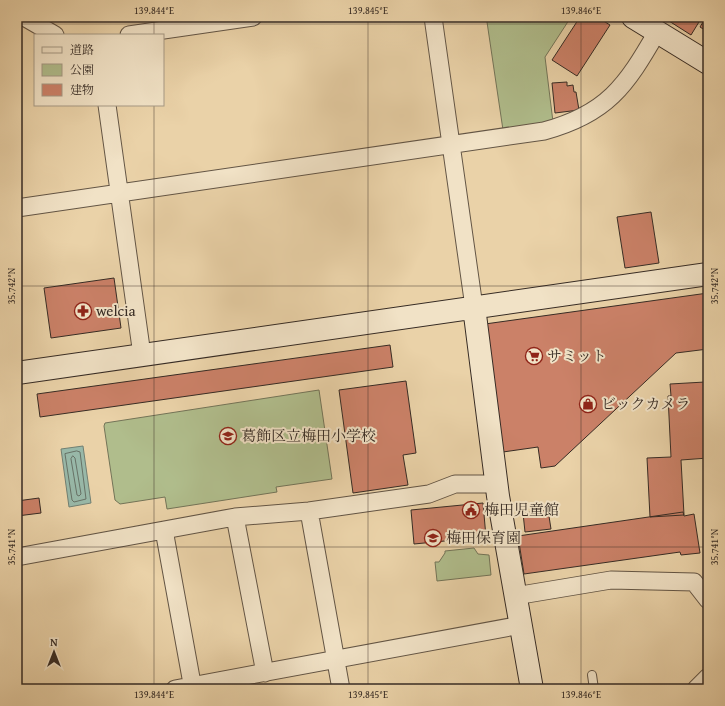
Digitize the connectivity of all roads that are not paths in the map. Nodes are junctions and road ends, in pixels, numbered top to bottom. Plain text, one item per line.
1 (24, 17) edge
2 (253, 17) edge
3 (433, 17) edge
4 (633, 17) edge
5 (657, 32) junction
6 (53, 34) edge
7 (136, 34) edge
8 (708, 63) edge
9 (107, 106) edge
10 (451, 145) junction
11 (120, 193) junction
12 (17, 208) edge
13 (708, 274) edge
14 (474, 306) junction
15 (142, 355) junction
16 (17, 373) edge
17 (497, 484) junction
18 (309, 511) junction
19 (235, 517) junction
20 (164, 530) junction
21 (17, 557) edge
22 (515, 596) junction
23 (708, 600) edge
24 (520, 625) junction
25 (336, 660) junction
26 (265, 673) junction
27 (592, 675) dead end
28 (708, 677) edge
29 (193, 688) edge
30 (175, 689) edge
31 (342, 689) edge
32 (532, 689) edge
33 (594, 689) edge
34 (696, 689) edge

1 - 6 street
2 - 7 street
3 - 10 street
4 - 5 street
5 - 8 street
5 - 10 street
9 - 11 street
10 - 11 street
10 - 14 street
11 - 12 street
11 - 15 street
13 - 14 street
14 - 15 street
14 - 17 street
15 - 16 street
17 - 18 street
17 - 22 street
18 - 19 street
18 - 25 street
19 - 20 street
19 - 26 street
20 - 21 street
20 - 29 street
22 - 23 street
22 - 24 street
24 - 25 street
24 - 32 street
25 - 26 street
25 - 31 street
26 - 29 street
27 - 33 lane
28 - 34 street
29 - 30 street

